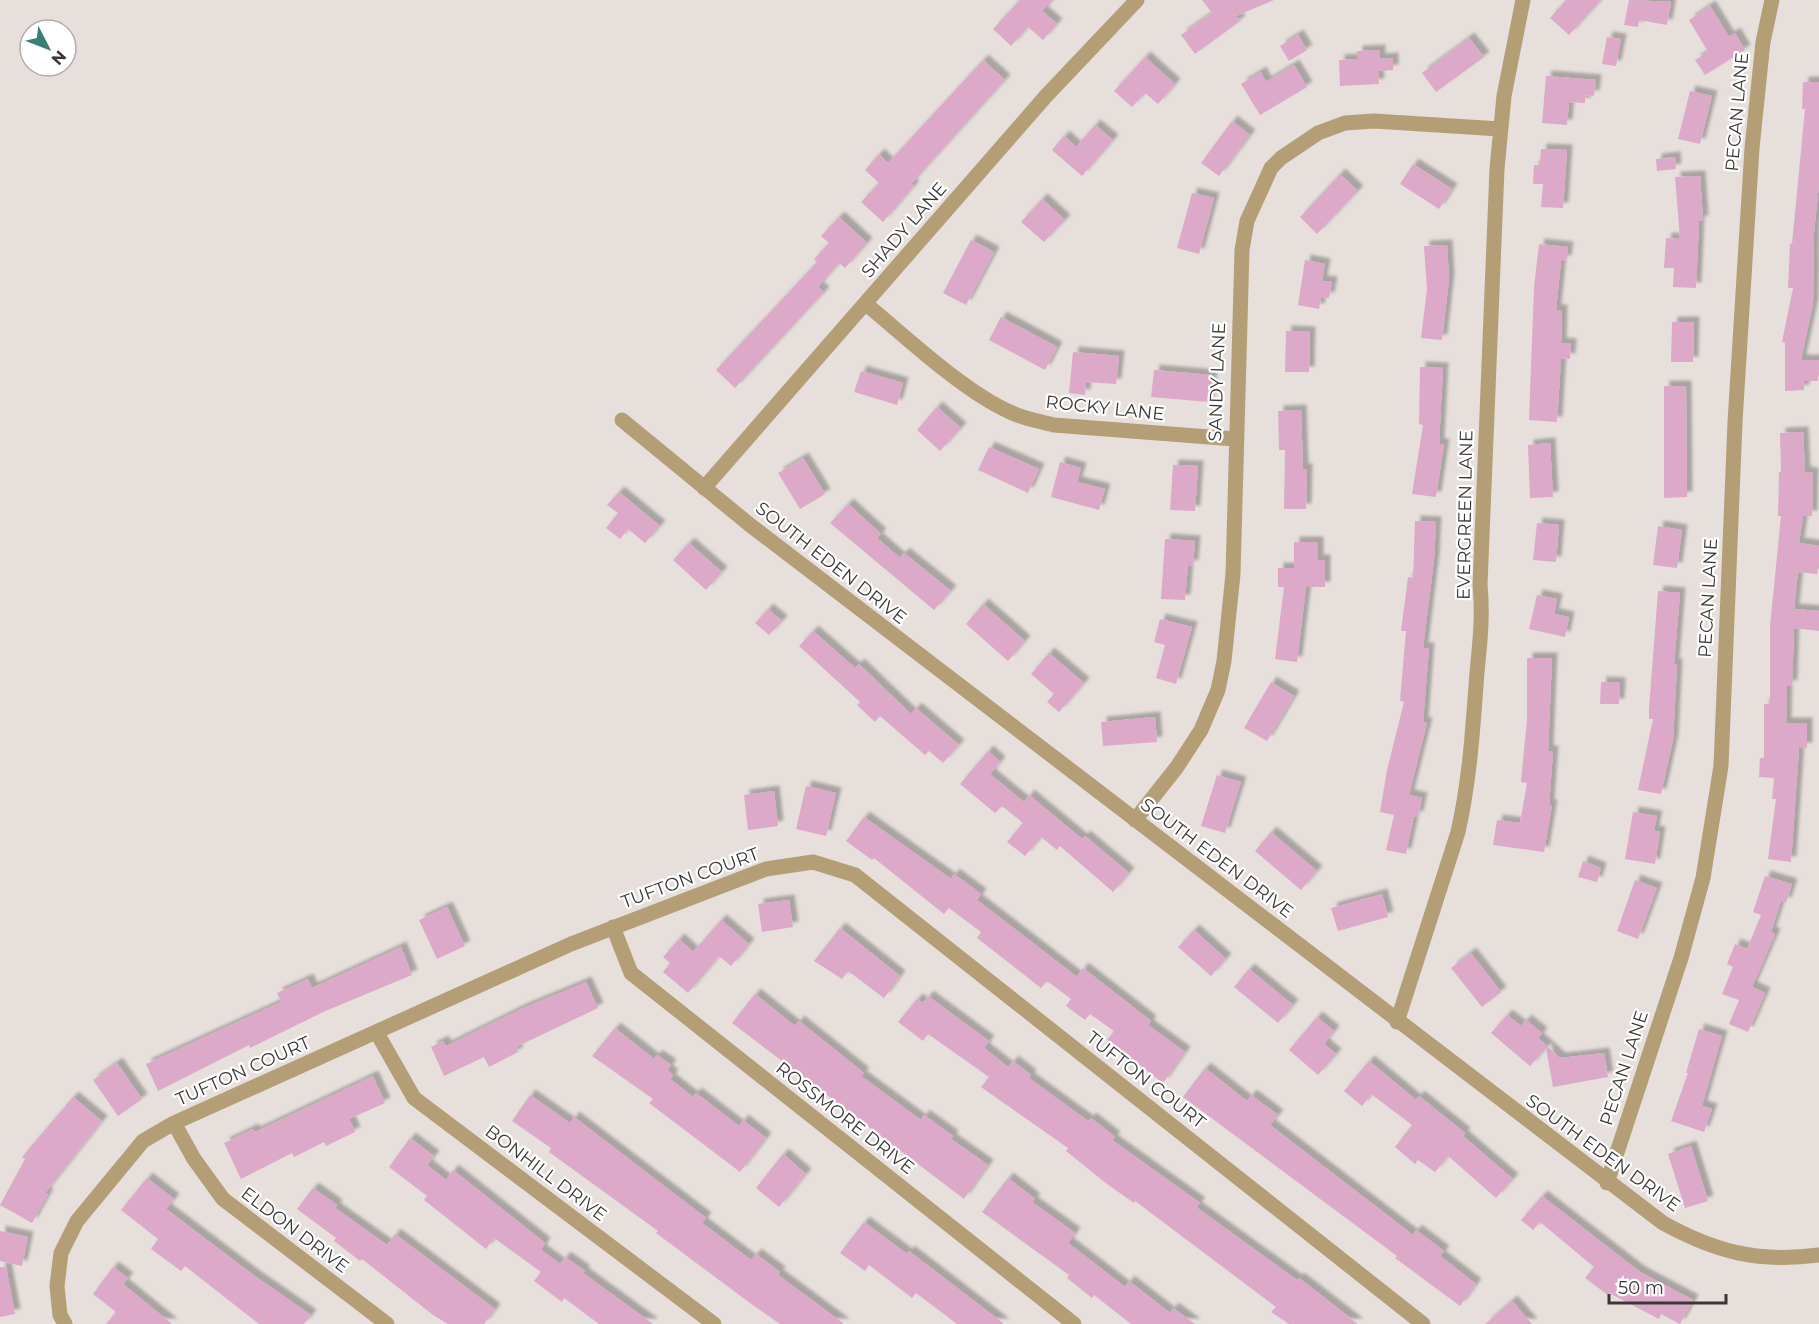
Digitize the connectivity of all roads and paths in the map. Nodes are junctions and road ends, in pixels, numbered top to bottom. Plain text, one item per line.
1 (1137, 0) edge
2 (1523, 0) edge
3 (1772, 0) edge
4 (1500, 129) junction
5 (866, 304) junction
6 (622, 420) dead end
7 (1235, 439) junction
8 (704, 488) junction
9 (1135, 820) junction
10 (613, 927) junction
11 (1397, 1022) junction
12 (377, 1033) junction
13 (174, 1123) junction
14 (1607, 1183) junction
15 (1819, 1255) edge
16 (65, 1324) edge
17 (387, 1324) edge
18 (714, 1324) edge
19 (1074, 1324) edge
20 (1423, 1324) edge

1 - 5 street, SHADY LANE
2 - 4 street, EVERGREEN LANE
3 - 14 street, PECAN LANE
4 - 7 street, SANDY LANE
4 - 11 street, EVERGREEN LANE
5 - 7 street, ROCKY LANE
5 - 8 street, SHADY LANE
6 - 8 street, SOUTH EDEN DRIVE
7 - 9 street, SANDY LANE
8 - 9 street, SOUTH EDEN DRIVE
9 - 11 street, SOUTH EDEN DRIVE
10 - 12 street, TUFTON COURT
10 - 19 street, ROSSMORE DRIVE
10 - 20 street, TUFTON COURT
11 - 14 street, SOUTH EDEN DRIVE
12 - 13 street, TUFTON COURT
12 - 18 street, BONHILL DRIVE
13 - 16 street, TUFTON COURT
13 - 17 street, ELDON DRIVE
14 - 15 street, SOUTH EDEN DRIVE

